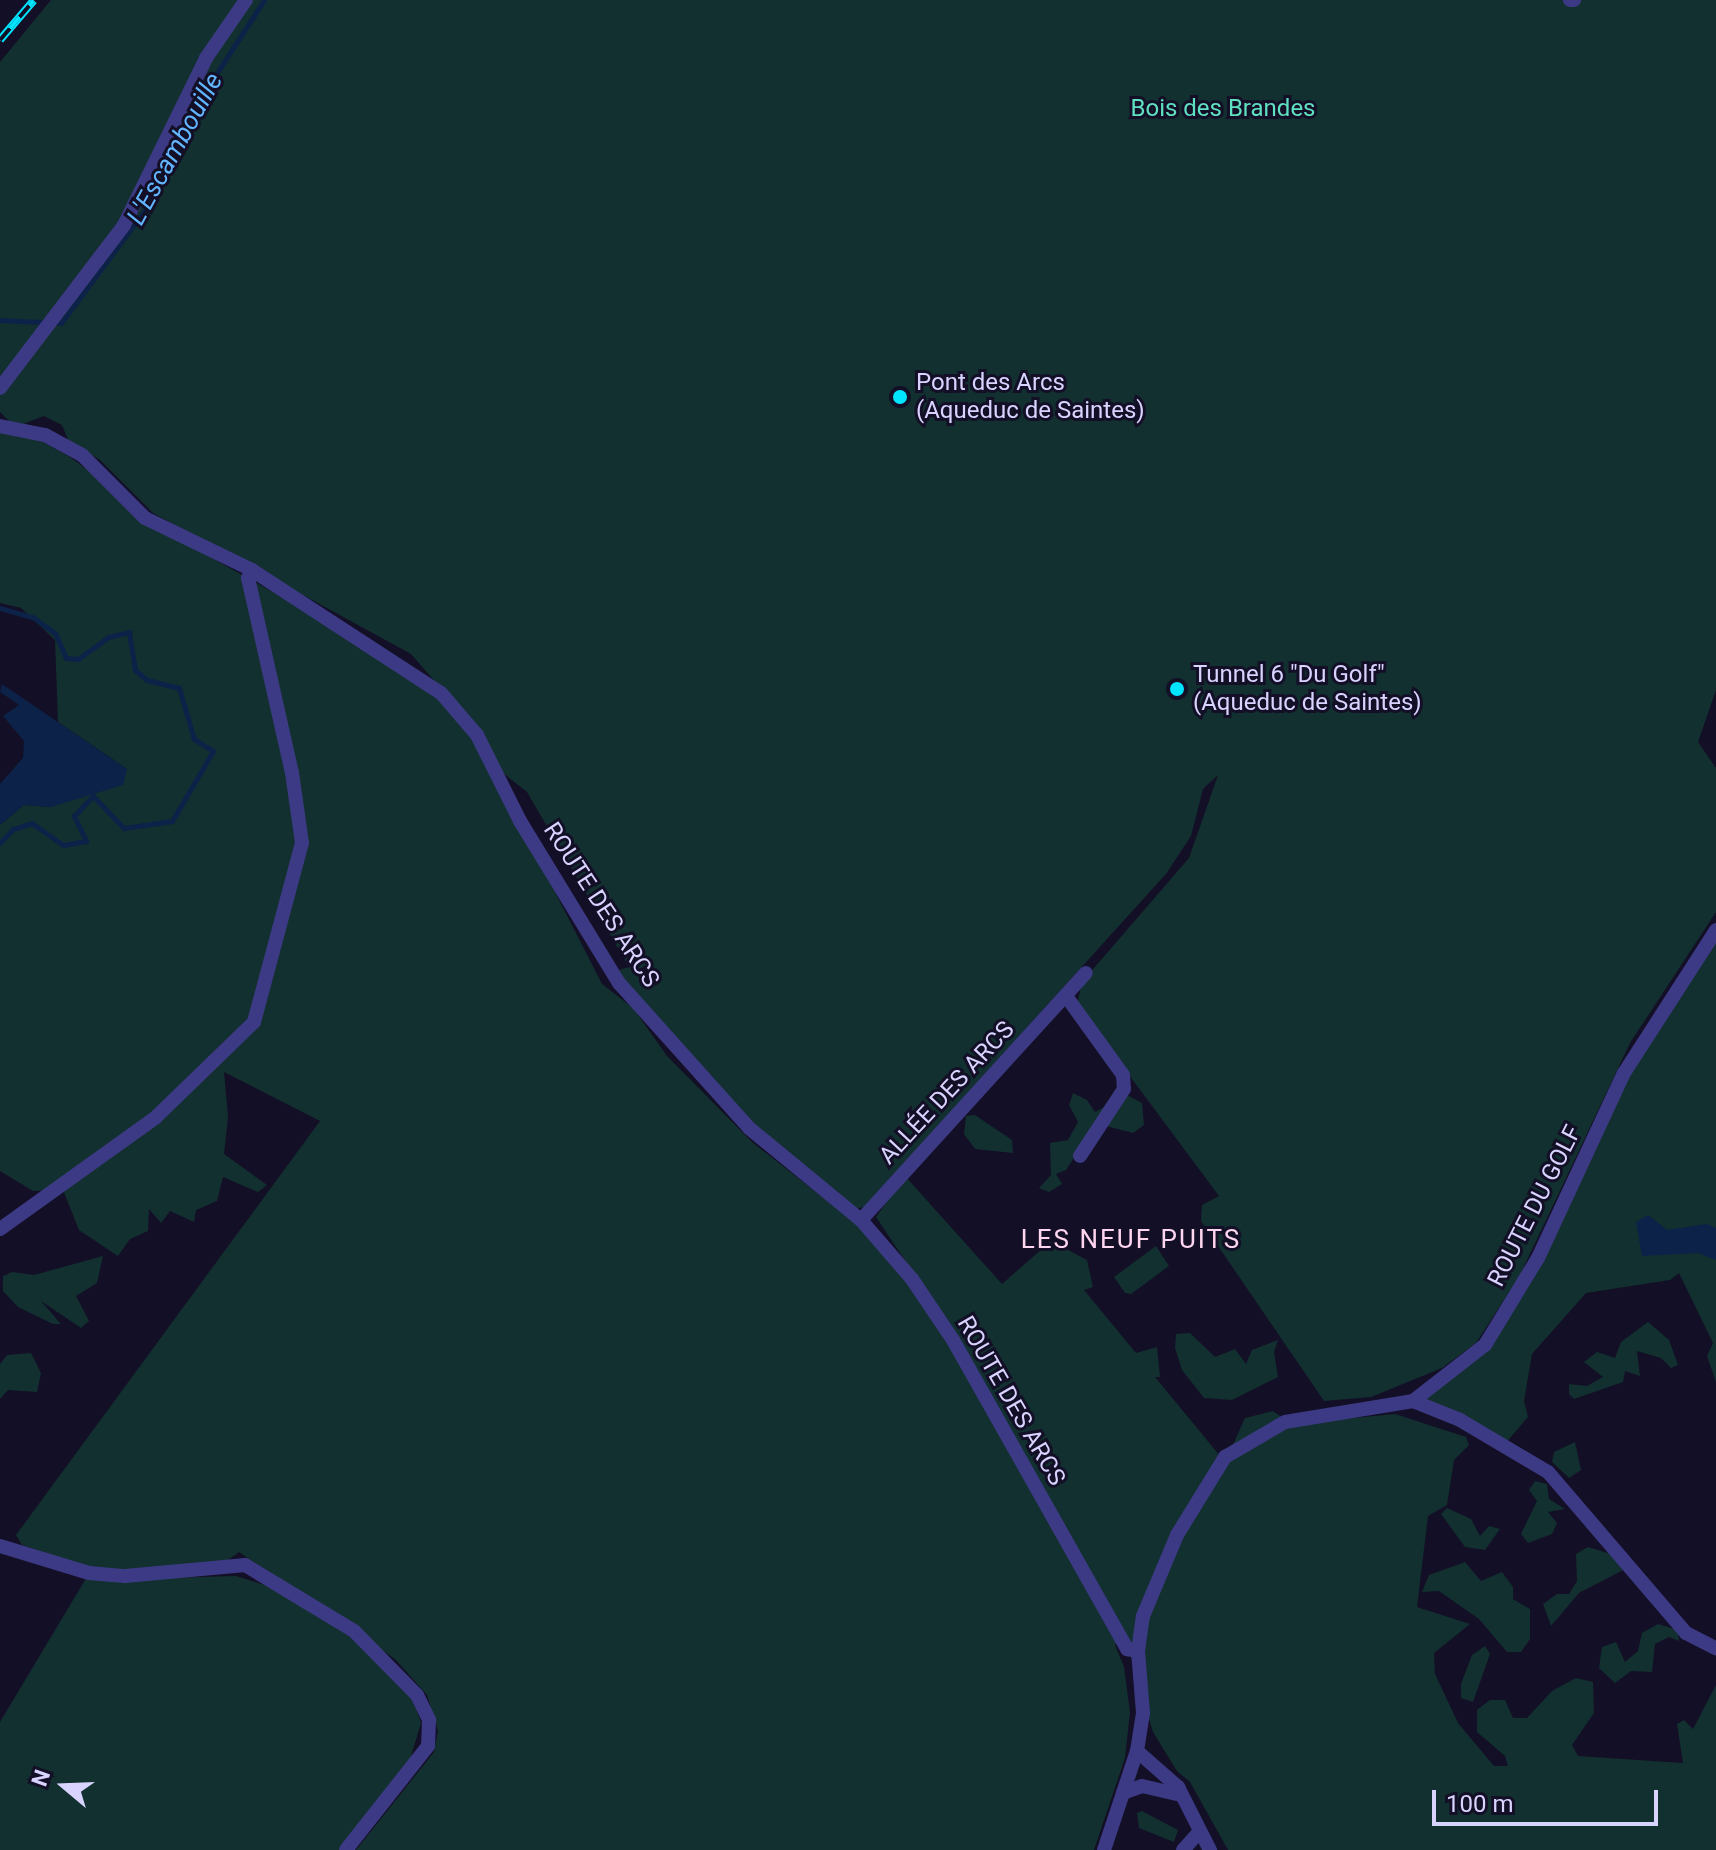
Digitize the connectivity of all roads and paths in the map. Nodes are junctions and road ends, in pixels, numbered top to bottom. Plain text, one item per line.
1 (246, 0) edge
2 (0, 388) edge
3 (0, 426) edge
4 (252, 570) junction
5 (1716, 930) edge
6 (1086, 973) dead end
7 (1066, 996) junction
8 (1080, 1156) dead end
9 (861, 1220) junction
10 (0, 1229) edge
11 (1413, 1401) junction
12 (0, 1546) edge
13 (1716, 1648) edge
14 (1138, 1651) junction
15 (1137, 1751) junction
16 (1123, 1793) junction
17 (1182, 1796) junction
18 (1200, 1831) junction
19 (346, 1850) edge
20 (1104, 1850) edge
21 (1183, 1850) edge
22 (1210, 1850) edge

1 - 2 street
3 - 4 street, ROUTE DES ARCS
4 - 9 street, ROUTE DES ARCS
4 - 10 street
5 - 11 street, ROUTE DU GOLF
6 - 7 street, ALLÉE DES ARCS
7 - 8 street
7 - 9 street, ALLÉE DES ARCS
9 - 14 street, ROUTE DES ARCS
11 - 13 street
11 - 14 street, ROUTE DU GOLF
12 - 19 street
14 - 15 street, ROUTE DU GOLF
15 - 16 street, ROUTE DU GOLF
15 - 17 street
16 - 17 street
16 - 20 street, ROUTE DU GOLF
17 - 18 street
18 - 21 street
18 - 22 street

